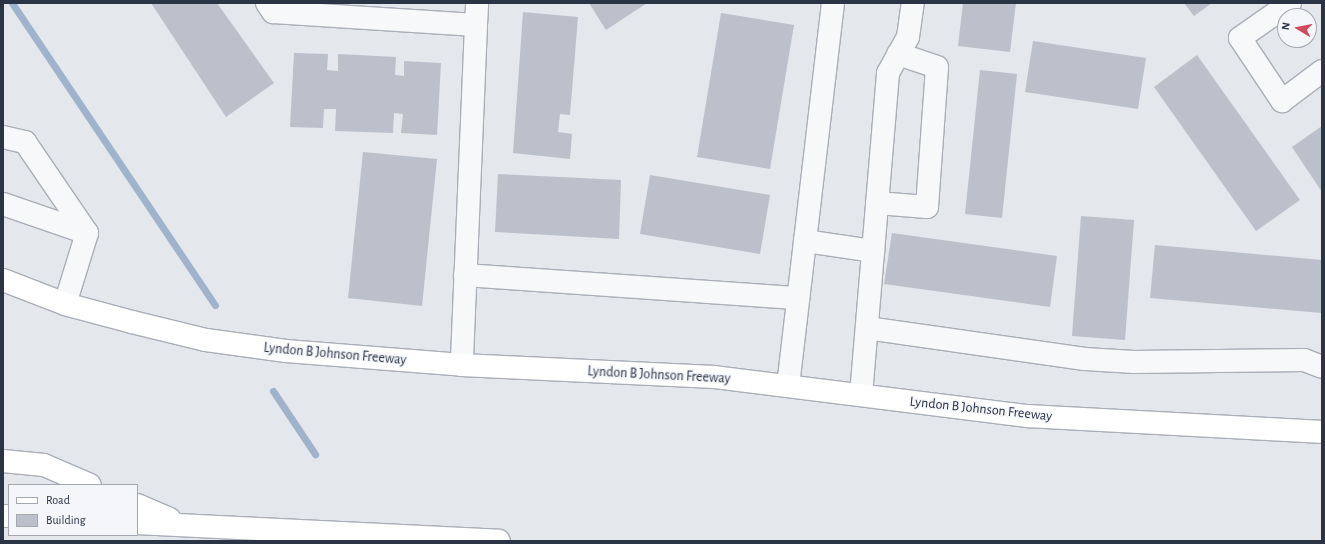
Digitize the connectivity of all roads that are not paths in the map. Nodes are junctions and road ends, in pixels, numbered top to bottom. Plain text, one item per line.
1 (267, 3) edge
2 (477, 3) edge
3 (833, 3) edge
4 (913, 3) edge
5 (1290, 3) edge
6 (476, 25) junction
7 (898, 54) junction
8 (1322, 71) edge
9 (3, 137) edge
10 (877, 203) junction
11 (3, 204) edge
12 (87, 232) junction
13 (805, 242) junction
14 (873, 251) junction
15 (465, 275) junction
16 (3, 280) edge
17 (798, 298) junction
18 (65, 304) junction
19 (867, 328) junction
20 (462, 365) junction
21 (1322, 367) edge
22 (788, 386) junction
23 (862, 395) junction
24 (1322, 432) edge
25 (3, 461) edge
26 (88, 484) edge
27 (138, 505) edge
28 (138, 523) edge
29 (184, 525) junction
30 (499, 541) edge

1 - 6 lane
2 - 6 lane
3 - 13 lane
4 - 7 lane
5 - 8 lane
6 - 15 lane
7 - 10 lane
7 - 10 lane
9 - 12 lane
10 - 14 lane
11 - 12 lane
12 - 18 lane
13 - 14 lane
13 - 17 lane
14 - 19 lane
15 - 17 lane
15 - 20 lane
16 - 18 main road, Lyndon B Johnson Freeway
17 - 22 lane
18 - 20 main road, Lyndon B Johnson Freeway
19 - 21 lane
19 - 23 lane
20 - 22 main road, Lyndon B Johnson Freeway
22 - 23 main road, Lyndon B Johnson Freeway
23 - 24 main road, Lyndon B Johnson Freeway
25 - 26 main road
27 - 29 main road
28 - 29 main road
29 - 30 main road

